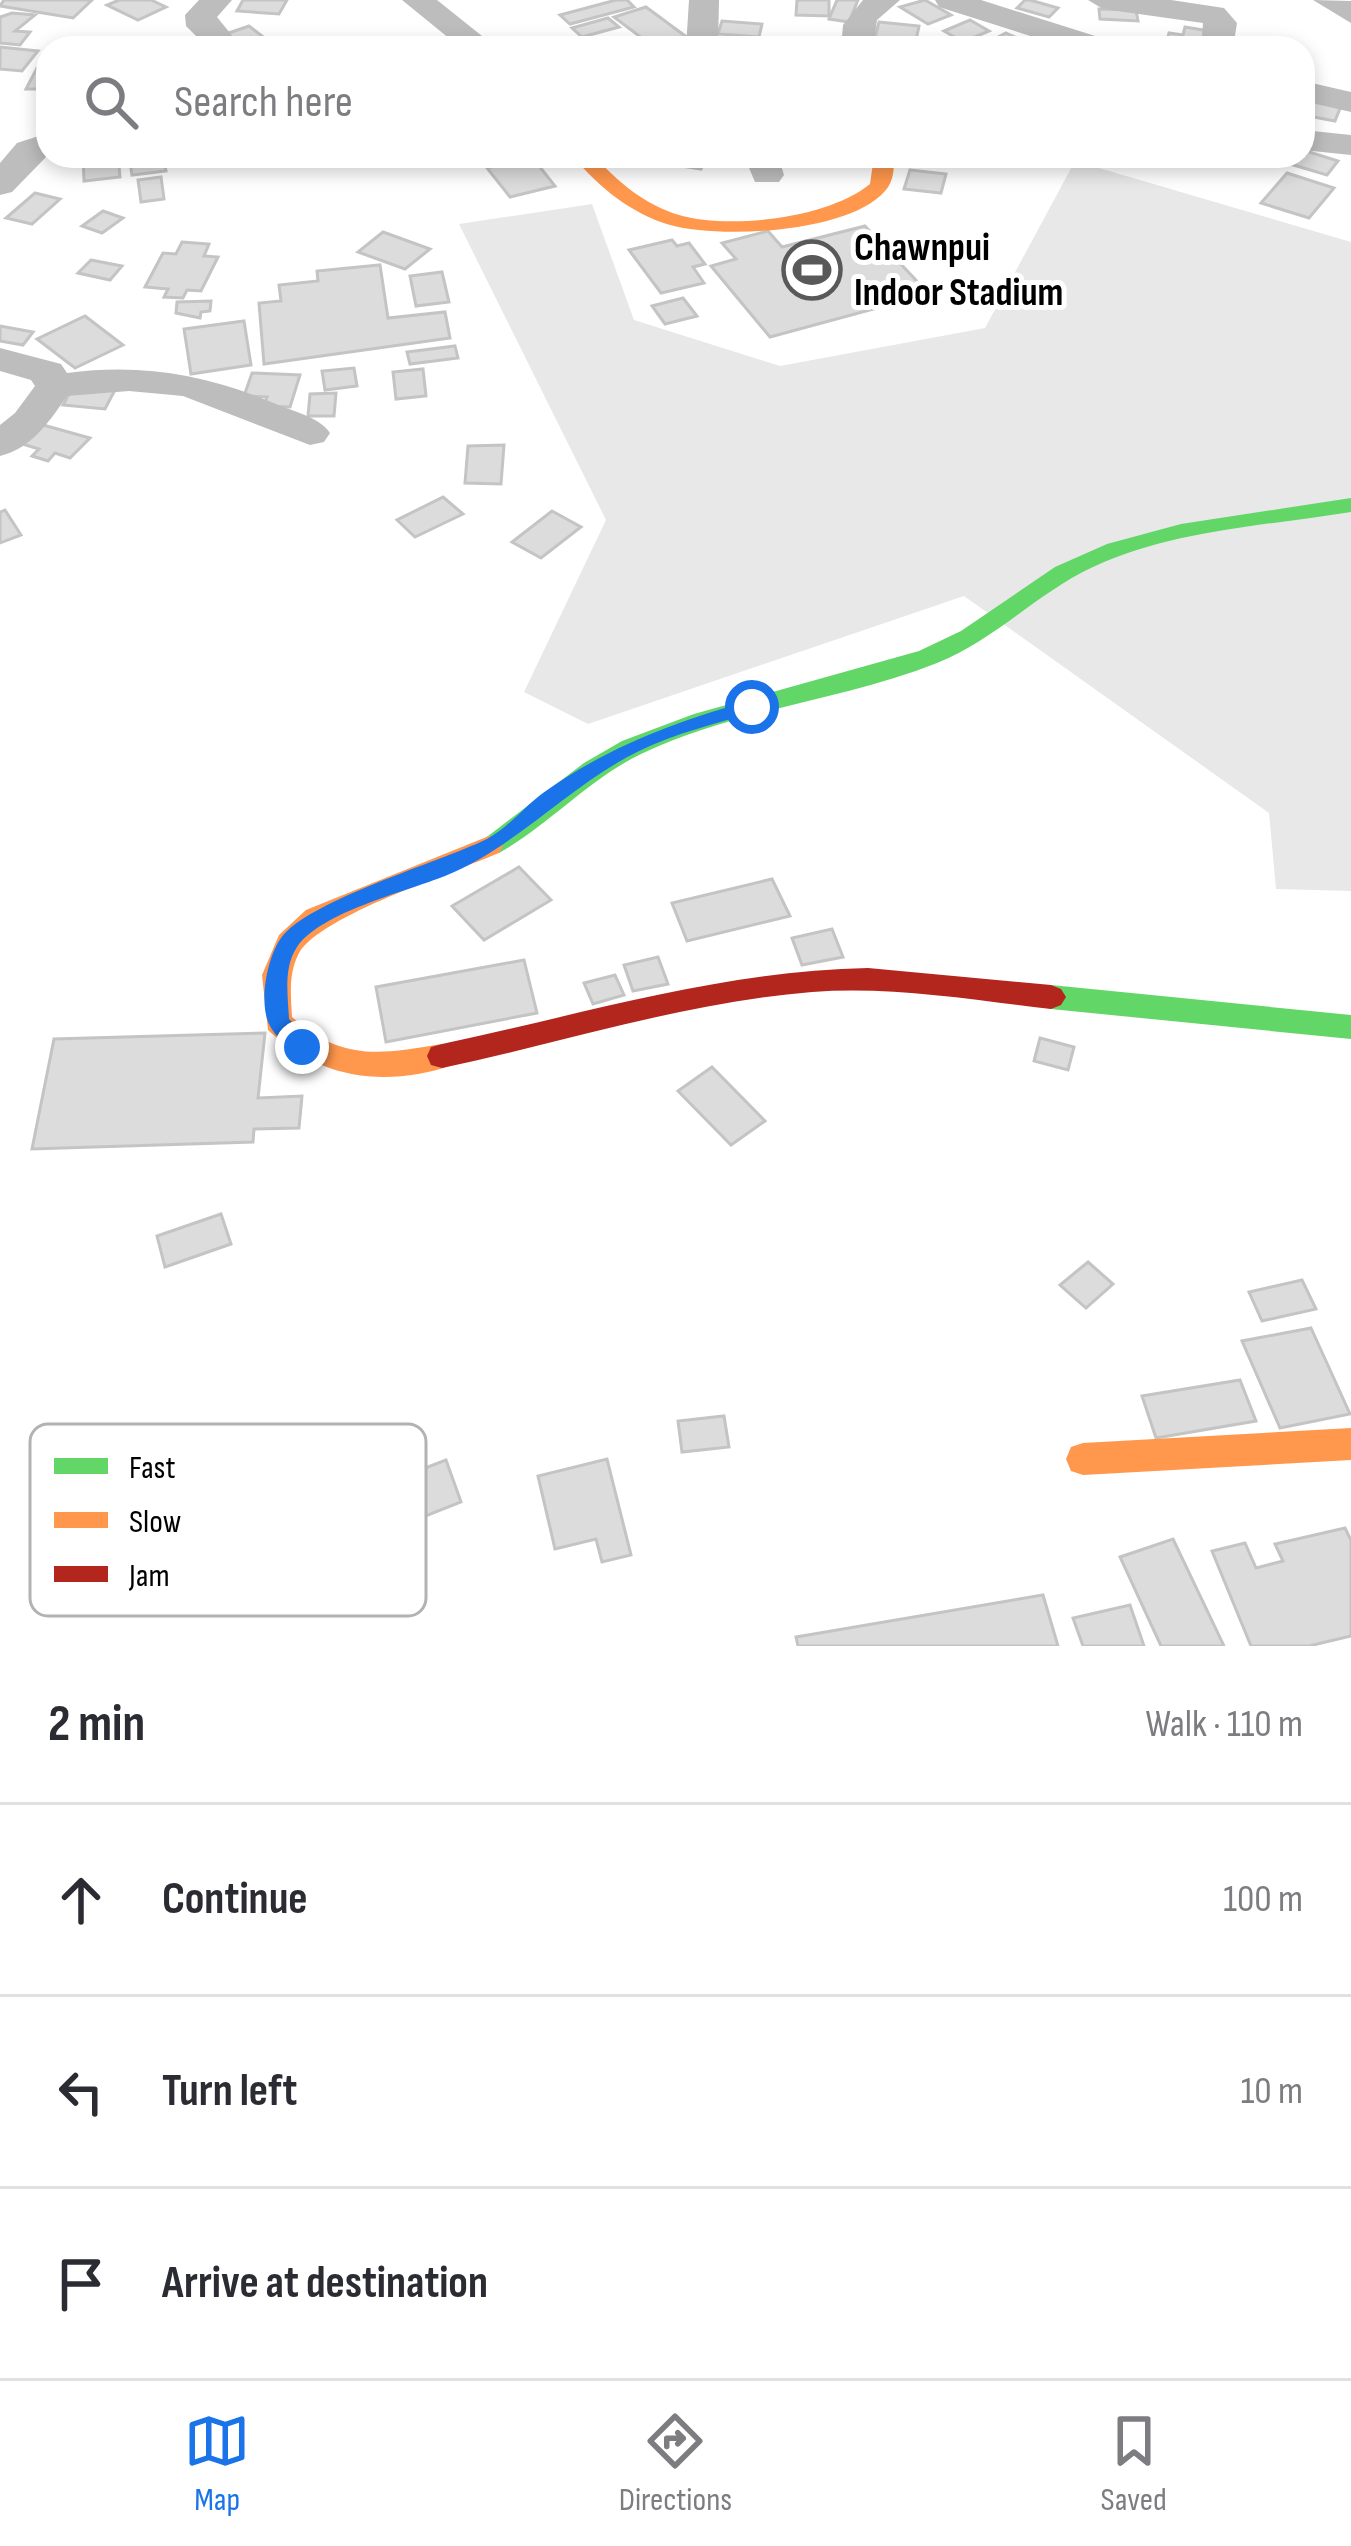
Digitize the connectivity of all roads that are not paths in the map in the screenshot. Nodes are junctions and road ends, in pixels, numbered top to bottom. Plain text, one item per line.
1 (217, 0) edge
2 (417, 0) edge
3 (704, 0) edge
4 (885, 0) edge
5 (950, 0) edge
6 (1103, 0) edge
7 (1328, 0) edge
8 (1351, 14) edge
9 (213, 36) edge
10 (465, 36) edge
11 (702, 36) edge
12 (855, 36) edge
13 (1062, 36) edge
14 (1219, 36) edge
15 (1315, 94) edge
16 (1351, 102) edge
17 (1315, 141) edge
18 (1351, 145) edge
19 (36, 147) edge
20 (592, 168) edge
21 (884, 168) edge
22 (0, 185) edge
23 (0, 358) edge
24 (54, 386) junction
25 (310, 433) dead end
26 (0, 444) edge
27 (1351, 506) edge
28 (1351, 1027) edge
29 (1351, 1444) edge
30 (1083, 1459) dead end

1 - 9 street
2 - 10 street
3 - 11 street
4 - 12 street
5 - 13 street
6 - 14 street
7 - 8 street
15 - 16 street
17 - 18 street
19 - 22 street
20 - 21 street
23 - 24 street
24 - 25 street
24 - 26 street
27 - 28 street
29 - 30 street

